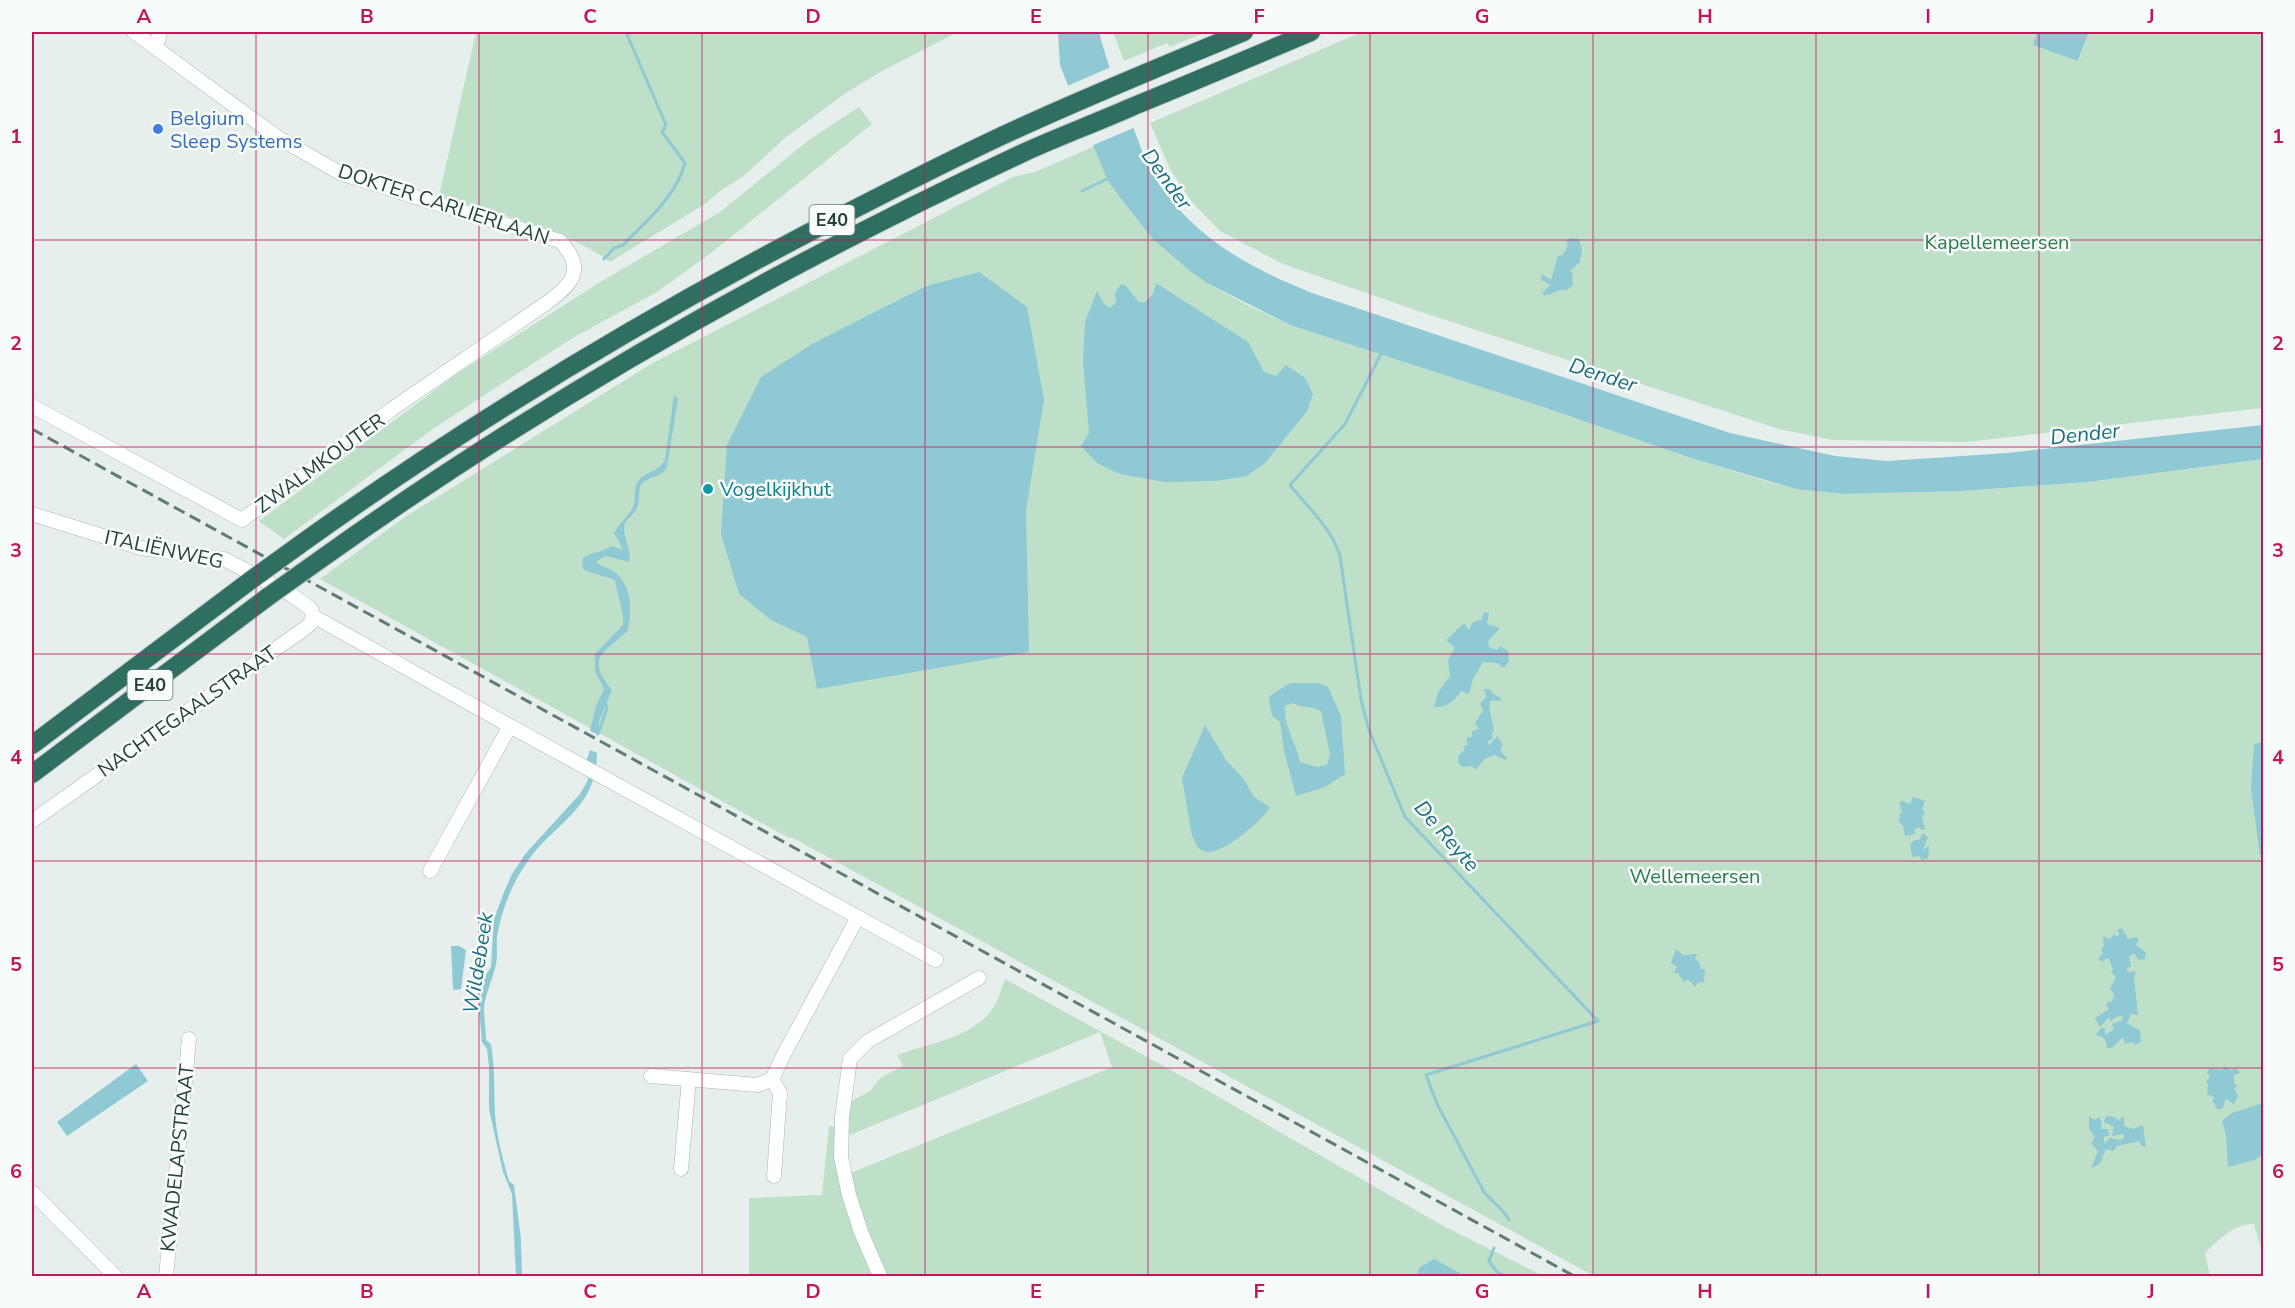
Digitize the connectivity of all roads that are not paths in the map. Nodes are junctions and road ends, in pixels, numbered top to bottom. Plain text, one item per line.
1 (134, 32) edge
2 (160, 32) edge
3 (1244, 32) edge
4 (1311, 32) edge
5 (156, 48) junction
6 (565, 290) joint
7 (32, 406) edge
8 (32, 514) edge
9 (313, 616) junction
10 (510, 726) junction
11 (32, 745) edge
12 (32, 774) edge
13 (32, 821) edge
14 (430, 871) dead end
15 (858, 917) junction
16 (936, 960) dead end
17 (979, 978) dead end
18 (189, 1039) dead end
19 (651, 1076) dead end
20 (689, 1079) junction
21 (772, 1079) junction
22 (681, 1169) dead end
23 (774, 1176) dead end
24 (32, 1192) edge
25 (115, 1276) edge
26 (166, 1276) edge
27 (880, 1276) edge

1 - 5 street, DOKTER CARLIERLAAN
2 - 5 street
3 - 11 highway, E40, bridge
4 - 12 highway, E40, bridge
5 - 6 street, DOKTER CARLIERLAAN
6 - 7 street, ZWALMKOUTER
8 - 9 street, ITALIËNWEG
9 - 10 street
9 - 13 street, NACHTEGAALSTRAAT
10 - 14 street
10 - 15 street
15 - 16 street
15 - 21 street
17 - 27 street
18 - 26 street, KWADELAPSTRAAT
19 - 20 street
20 - 21 street
20 - 22 street
21 - 23 street
24 - 25 street

